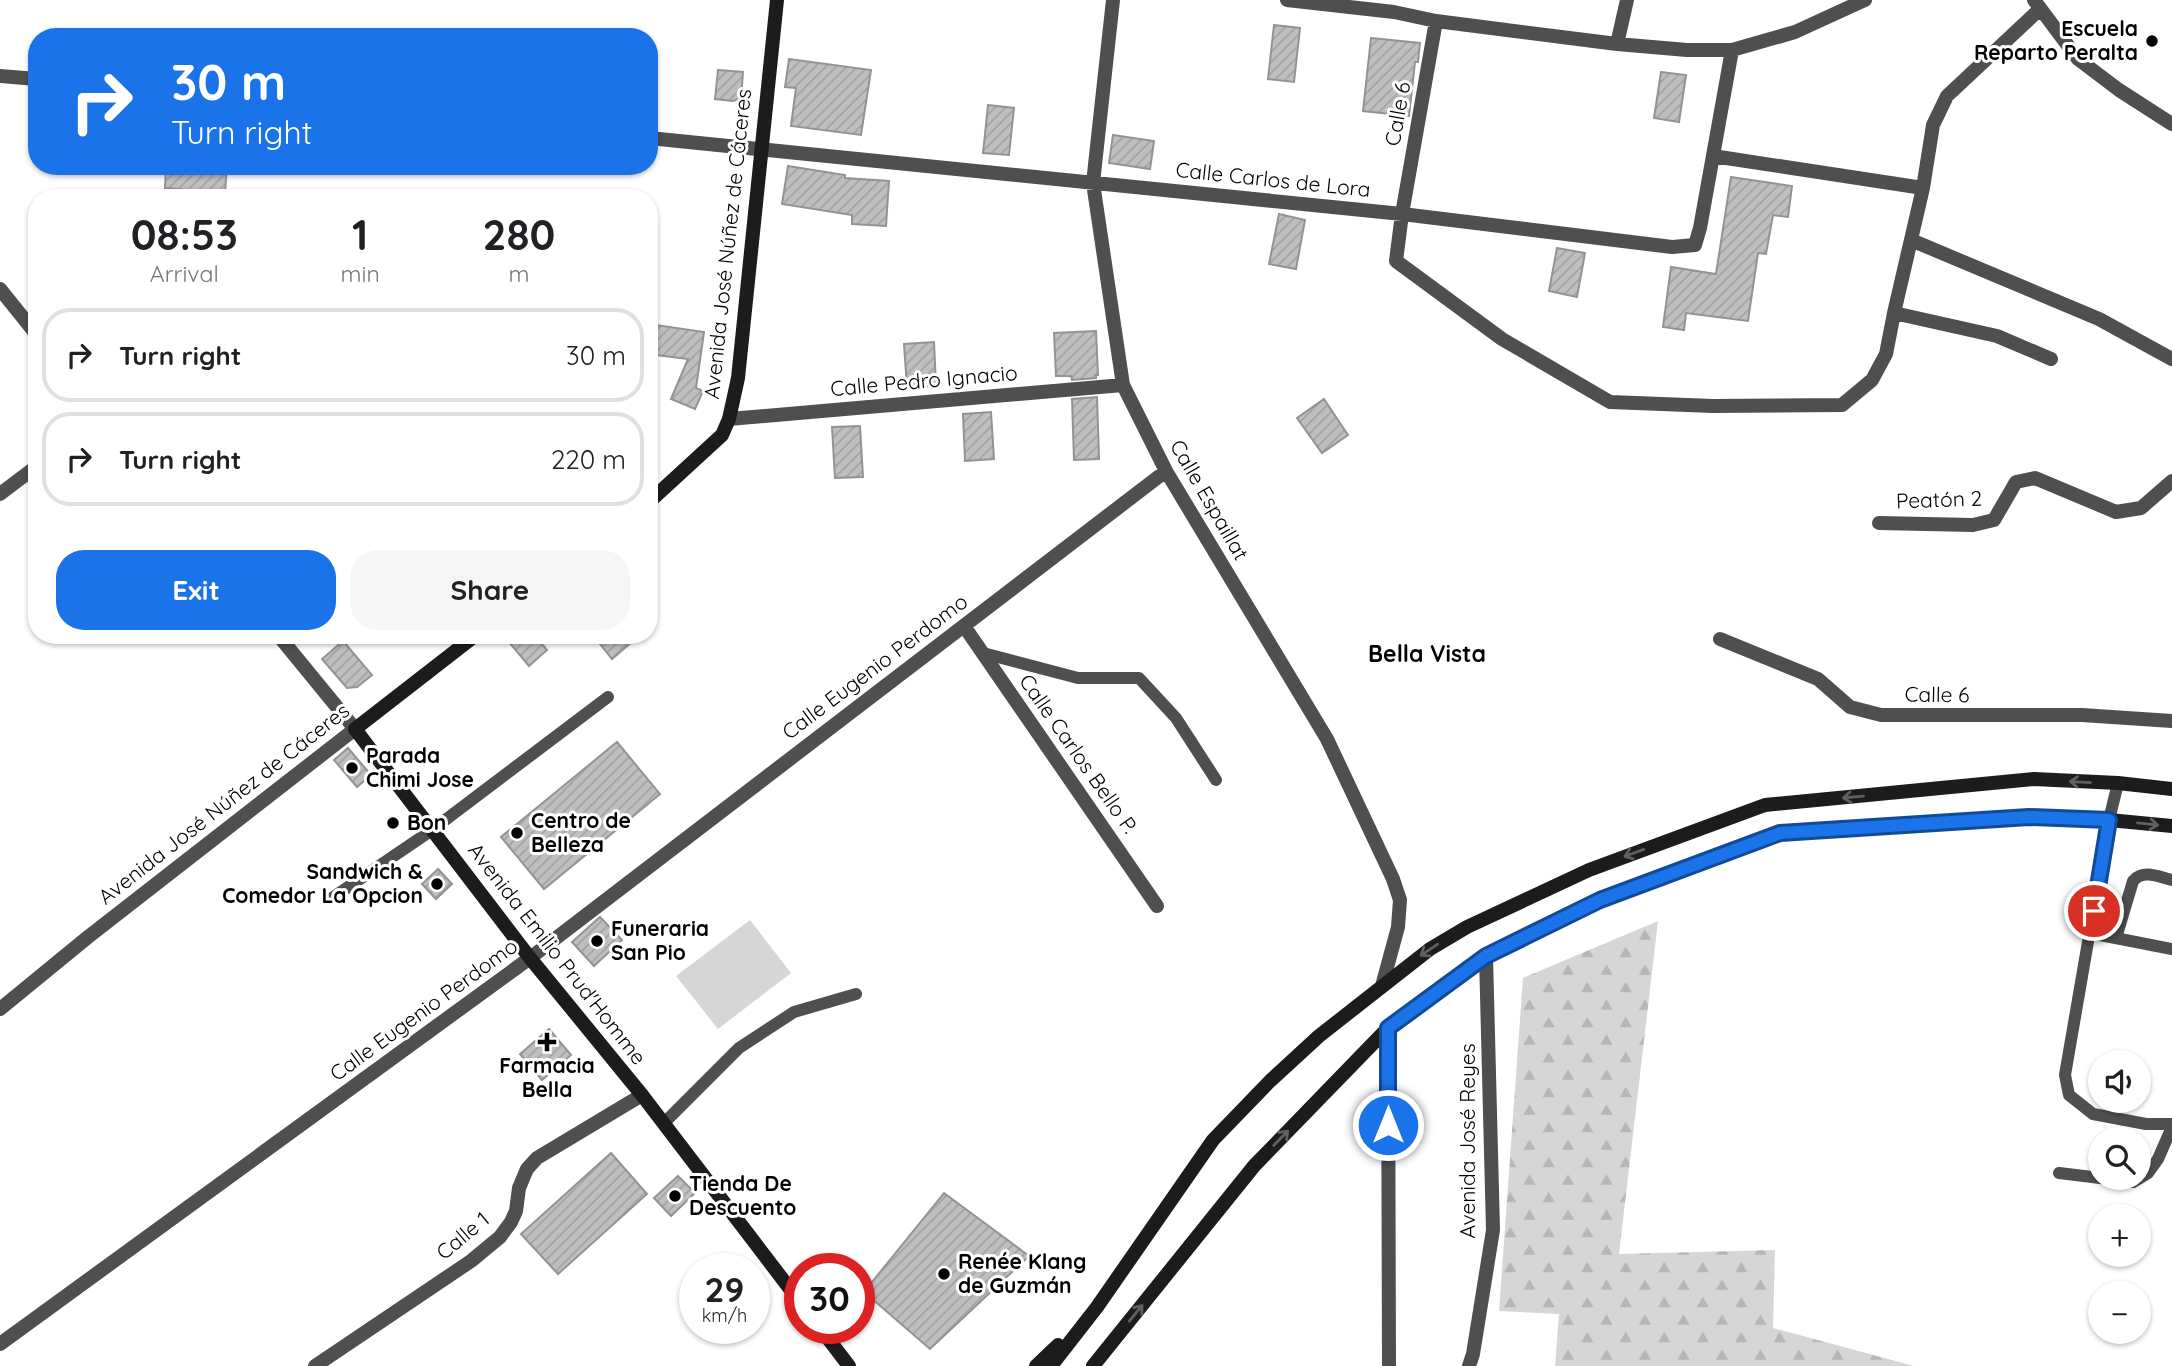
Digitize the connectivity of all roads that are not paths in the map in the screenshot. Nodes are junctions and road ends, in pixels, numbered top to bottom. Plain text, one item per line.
1 (777, 0) edge
2 (1113, 0) edge
3 (1287, 0) edge
4 (1627, 0) edge
5 (1865, 0) edge
6 (2037, 5) edge
7 (1395, 6) edge
8 (1436, 21) junction
9 (1617, 44) junction
10 (1732, 50) junction
11 (0, 76) edge
12 (28, 78) edge
13 (2172, 124) edge
14 (658, 139) edge
15 (761, 150) junction
16 (1713, 156) junction
17 (1093, 183) junction
18 (1923, 188) junction
19 (1402, 214) junction
20 (1910, 240) junction
21 (0, 289) edge
22 (1894, 313) junction
23 (28, 324) edge
24 (2051, 359) dead end
25 (2172, 359) edge
26 (1123, 386) junction
27 (729, 419) junction
28 (1166, 471) junction
29 (28, 473) edge
30 (2172, 481) edge
31 (0, 494) edge
32 (658, 494) edge
33 (1879, 523) dead end
34 (964, 626) junction
35 (1720, 639) dead end
36 (285, 644) edge
37 (464, 644) edge
38 (982, 653) junction
39 (608, 697) dead end
40 (2172, 721) edge
41 (355, 729) junction
42 (1216, 780) dead end
43 (2118, 783) junction
44 (2172, 789) edge
45 (2109, 820) junction
46 (2172, 826) edge
47 (432, 830) junction
48 (2172, 880) edge
49 (332, 898) dead end
50 (1157, 906) dead end
51 (2090, 933) junction
52 (2116, 938) junction
53 (2172, 949) edge
54 (1486, 956) junction
55 (530, 958) junction
56 (1381, 986) junction
57 (856, 994) dead end
58 (0, 1009) edge
59 (1388, 1028) junction
60 (642, 1095) junction
61 (664, 1124) junction
62 (2172, 1126) edge
63 (2059, 1173) dead end
64 (784, 1281) edge
65 (1097, 1307) junction
66 (0, 1344) edge
67 (832, 1344) edge
68 (315, 1366) edge
69 (849, 1366) edge
70 (1036, 1366) edge
71 (1051, 1366) edge
72 (1093, 1366) edge
73 (1389, 1366) edge
74 (1469, 1366) edge

1 - 15 main road, Avenida José Núñez de Cáceres
2 - 17 street, Calle Espaillat
3 - 7 street
4 - 9 street
5 - 10 street
6 - 13 street
6 - 18 street
7 - 8 street
8 - 9 street
8 - 19 street, Calle 6
9 - 10 street
10 - 16 street, Calle Carlos de Lora
11 - 12 street
14 - 15 street, Calle Carlos de Lora
15 - 17 street, Calle Carlos de Lora
15 - 27 main road, Avenida José Núñez de Cáceres
16 - 18 street
16 - 19 street, Calle Carlos de Lora
17 - 19 street, Calle Carlos de Lora
17 - 26 street, Calle Espaillat
18 - 20 street
19 - 22 street, Calle 6
20 - 22 street
20 - 25 street
21 - 23 street
22 - 24 street
26 - 27 street, Calle Pedro Ignacio
26 - 28 street, Calle Espaillat
27 - 32 main road, Avenida José Núñez de Cáceres
28 - 34 street, Calle Eugenio Perdomo
28 - 56 street, Calle Espaillat
29 - 31 street
30 - 33 street, Peatón 2
34 - 38 street, Calle Carlos Bello P.
34 - 55 street, Calle Eugenio Perdomo
35 - 40 street, Calle 6
36 - 41 street, Avenida Emilio Prud'Homme
37 - 41 main road, Avenida José Núñez de Cáceres
38 - 42 lane
38 - 50 street, Calle Carlos Bello P.
39 - 47 lane
41 - 47 main road, Avenida Emilio Prud'Homme
41 - 58 street, Avenida José Núñez de Cáceres
43 - 44 main road
43 - 45 lane
43 -> 56 main road
45 -> 46 main road
45 - 51 lane
45 - 54 main road
47 - 49 lane
47 - 55 main road, Avenida Emilio Prud'Homme
48 - 52 lane
51 - 52 lane
51 - 62 lane
52 - 53 lane
54 - 59 main road
54 - 74 street, Avenida José Reyes
55 - 60 main road, Avenida Emilio Prud'Homme
55 - 66 street, Calle Eugenio Perdomo
56 - 65 main road
57 - 61 lane
72 -> 59 main road
59 - 73 street
60 - 61 main road, Avenida Emilio Prud'Homme
60 - 68 street, Calle 1
61 - 64 main road, Avenida Emilio Prud'Homme
62 - 63 lane
65 - 70 main road
65 - 71 main road
67 - 69 main road

